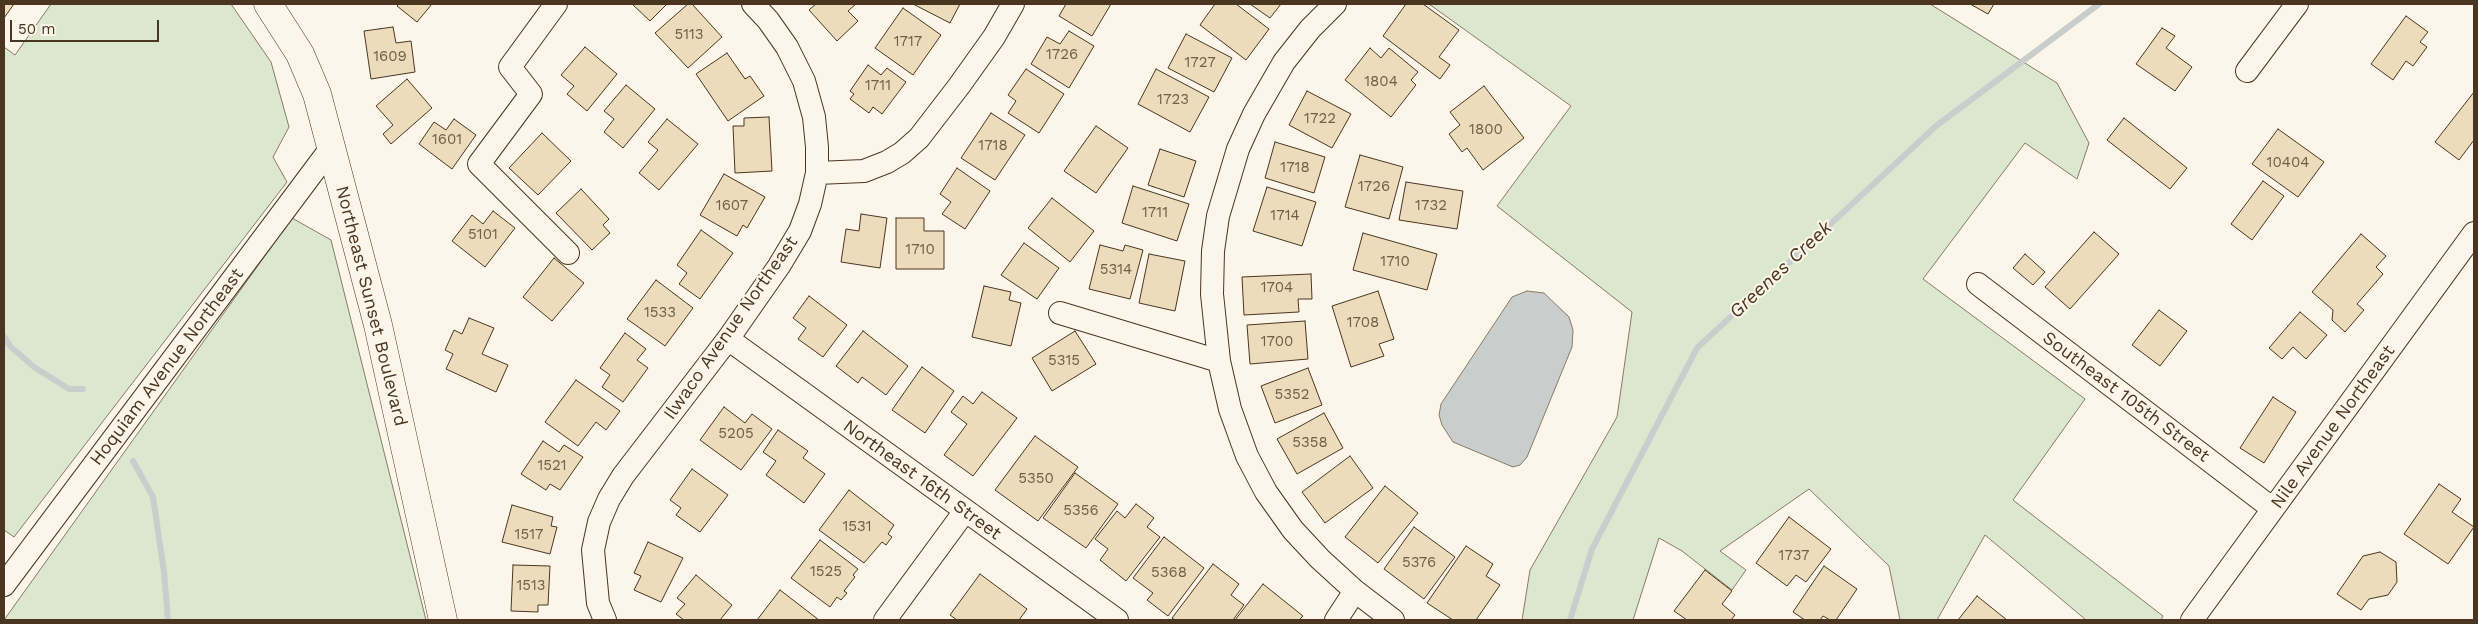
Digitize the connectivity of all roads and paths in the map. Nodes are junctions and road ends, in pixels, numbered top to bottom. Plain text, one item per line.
1 (268, 4) edge
2 (556, 4) edge
3 (752, 4) edge
4 (1013, 4) edge
5 (1336, 4) edge
6 (2297, 4) edge
7 (2248, 71) dead end
8 (330, 148) junction
9 (817, 173) junction
10 (2474, 233) edge
11 (568, 253) dead end
12 (1978, 284) dead end
13 (1060, 313) dead end
14 (728, 340) junction
15 (1219, 361) junction
16 (2273, 509) junction
17 (965, 511) junction
18 (4, 585) edge
19 (1355, 591) junction
20 (443, 620) edge
21 (605, 620) edge
22 (885, 620) edge
23 (1117, 620) edge
24 (1336, 620) edge
25 (1393, 620) edge
26 (2192, 620) edge

1 - 8 main road, Northeast Sunset Boulevard
2 - 11 street
3 - 9 street, Ilwaco Avenue Northeast
4 - 9 street
5 - 15 street
6 - 7 street
8 - 18 street, Hoquiam Avenue Northeast
8 - 20 main road, Northeast Sunset Boulevard
9 - 14 street, Ilwaco Avenue Northeast
10 - 16 street, Nile Avenue Northeast
12 - 16 street, Southeast 105th Street
13 - 15 street
14 - 17 street, Northeast 16th Street
14 - 21 street, Ilwaco Avenue Northeast
15 - 19 street
16 - 26 street, Nile Avenue Northeast
17 - 22 street
17 - 23 street, Northeast 16th Street
19 - 24 street
19 - 25 street

